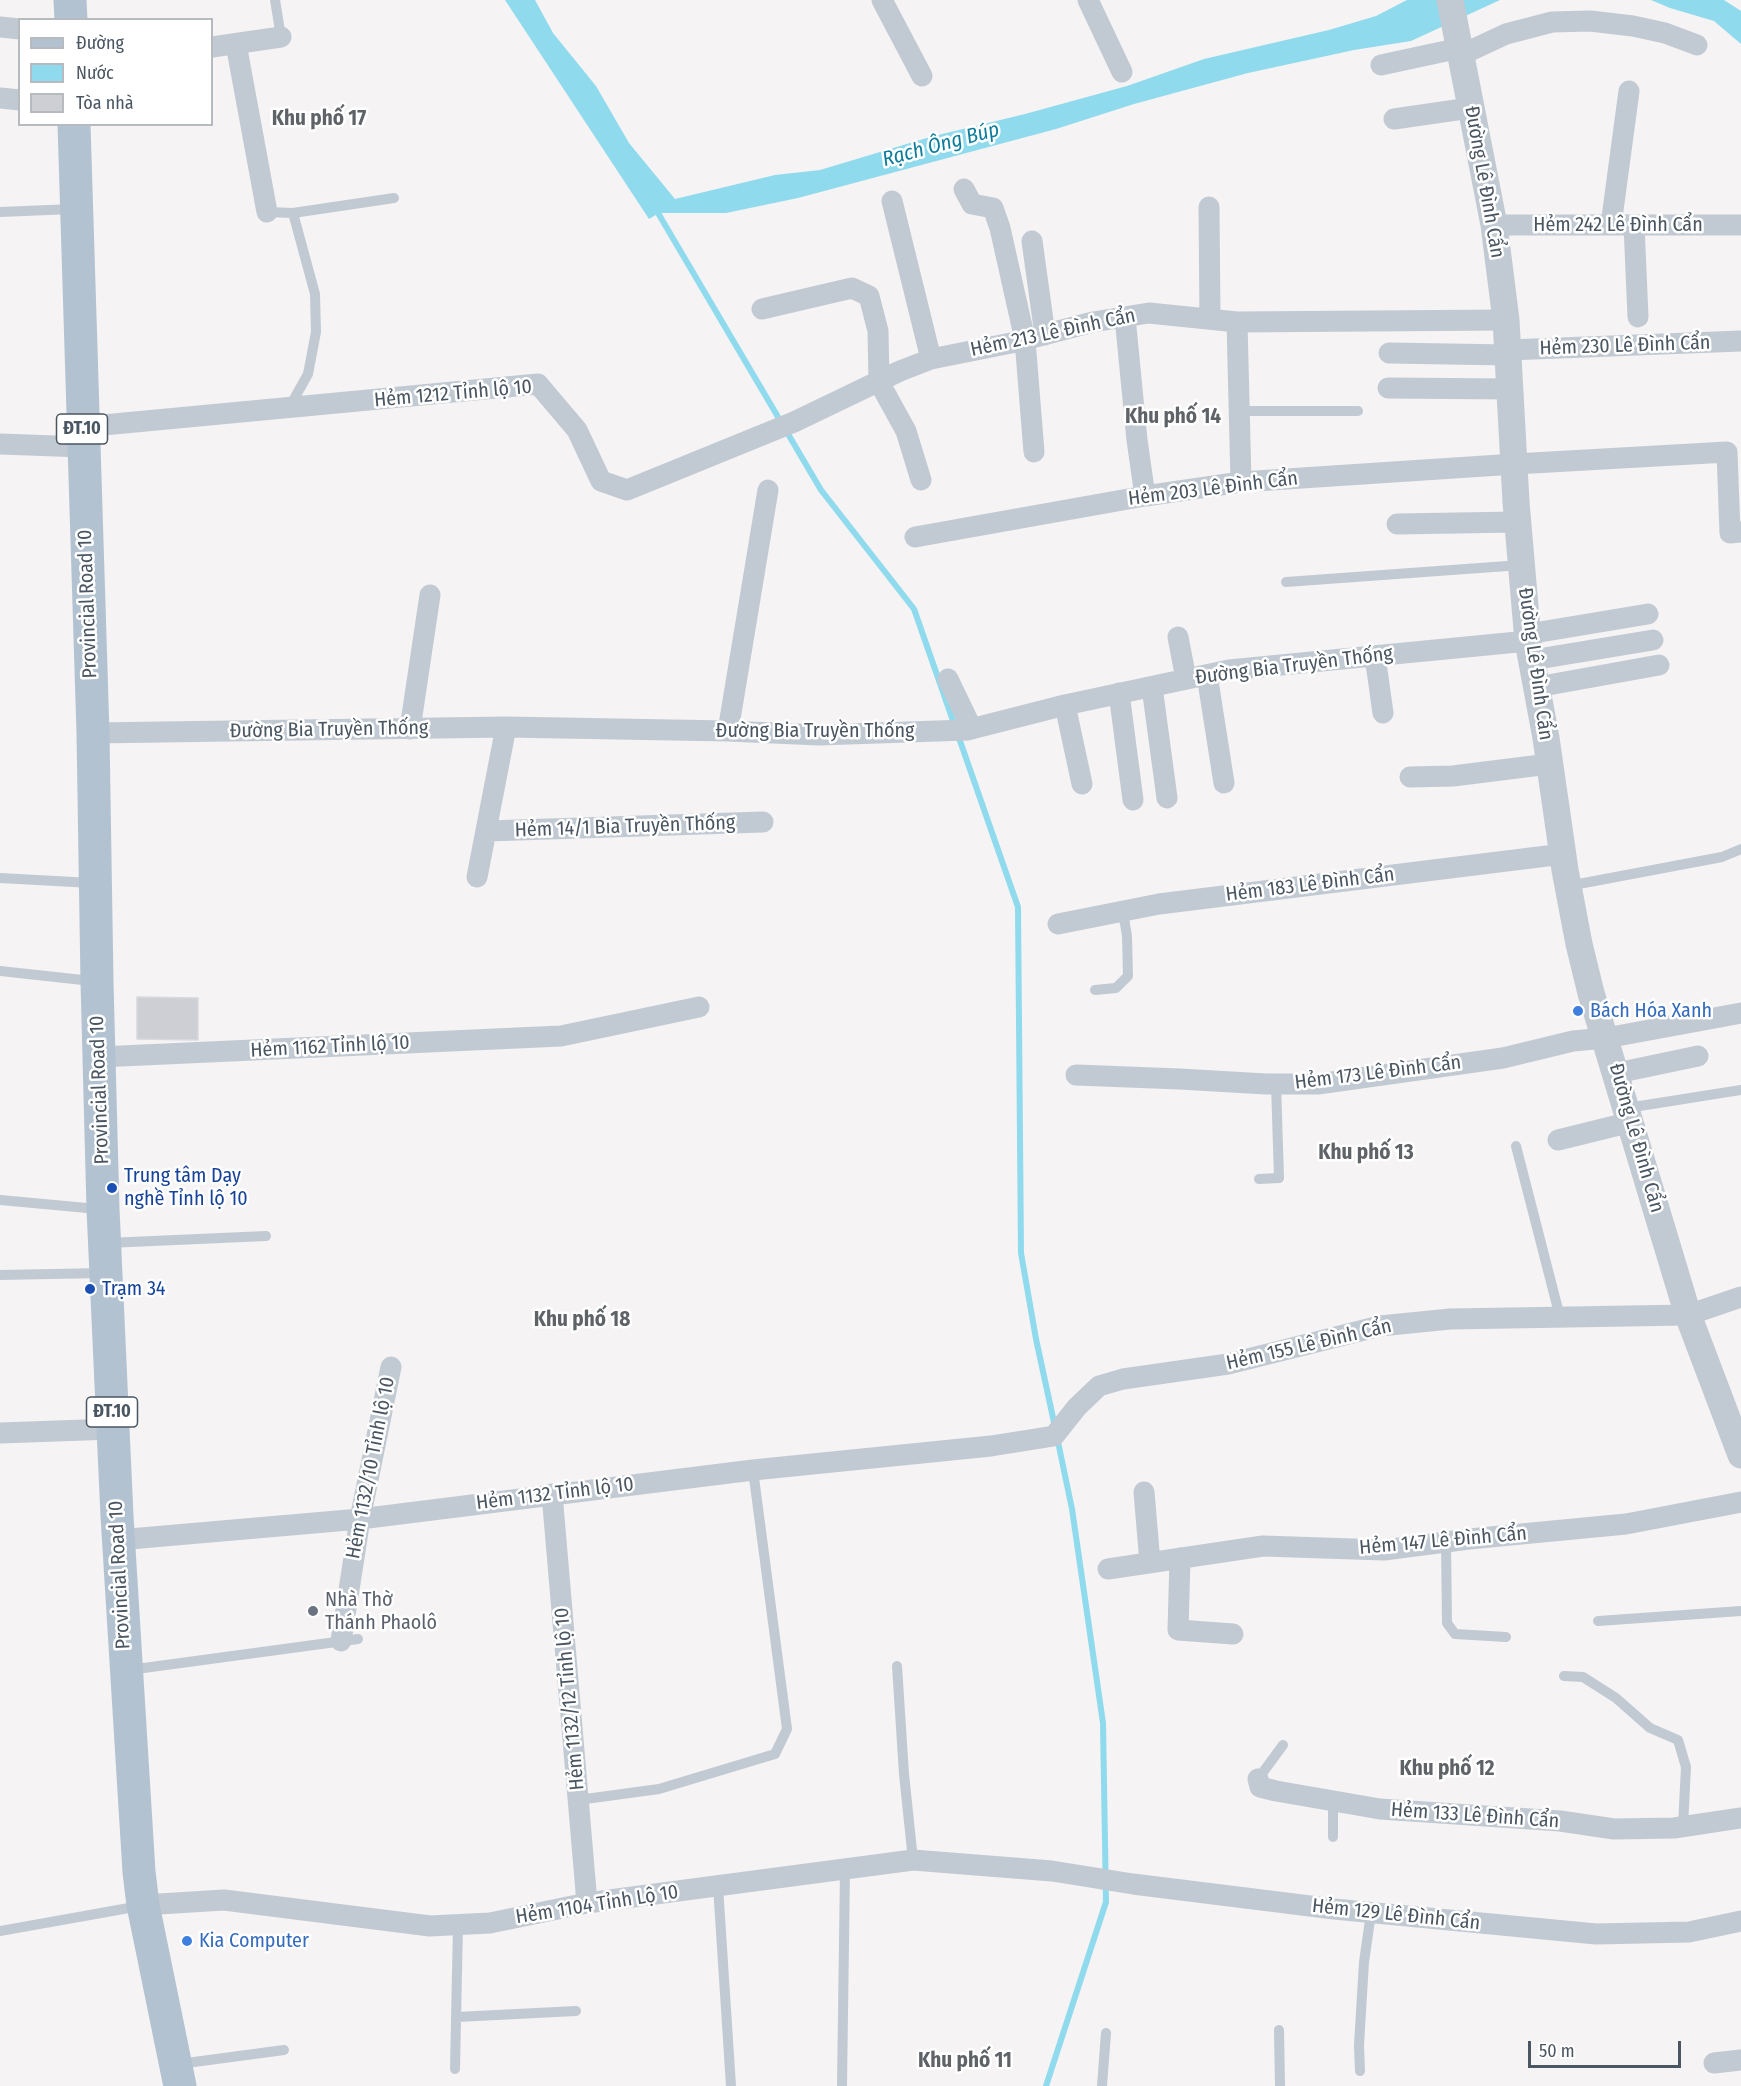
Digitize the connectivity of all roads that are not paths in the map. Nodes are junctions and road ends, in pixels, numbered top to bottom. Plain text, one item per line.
1 (70, 0) edge
2 (275, 0) edge
3 (882, 0) edge
4 (1088, 0) edge
5 (1450, 0) edge
6 (71, 18) edge
7 (0, 27) edge
8 (18, 29) edge
9 (281, 37) joint
10 (236, 44) junction
11 (1697, 45) dead end
12 (213, 47) edge
13 (1460, 48) junction
14 (1381, 65) dead end
15 (1122, 72) dead end
16 (922, 76) dead end
17 (1629, 92) dead end
18 (0, 98) edge
19 (18, 100) edge
20 (1470, 108) junction
21 (1394, 119) dead end
22 (74, 126) edge
23 (964, 189) dead end
24 (394, 198) dead end
25 (892, 201) dead end
26 (1209, 207) dead end
27 (76, 209) junction
28 (0, 212) edge
29 (267, 212) joint
30 (293, 213) junction
31 (1494, 225) junction
32 (1611, 225) junction
33 (1634, 225) junction
34 (1741, 225) edge
35 (1032, 241) dead end
36 (762, 309) dead end
37 (1125, 317) junction
38 (1638, 318) dead end
39 (1210, 319) junction
40 (1506, 320) junction
41 (1237, 322) junction
42 (1035, 337) junction
43 (1741, 341) edge
44 (1508, 352) junction
45 (1389, 353) dead end
46 (931, 359) junction
47 (879, 382) junction
48 (1388, 388) dead end
49 (1511, 389) junction
50 (289, 409) junction
51 (1239, 411) junction
52 (1358, 411) dead end
53 (794, 423) joint
54 (82, 437) junction
55 (0, 444) edge
56 (1034, 452) dead end
57 (1515, 464) junction
58 (921, 480) dead end
59 (1241, 482) junction
60 (768, 490) dead end
61 (1145, 496) junction
62 (1517, 522) junction
63 (1396, 525) dead end
64 (1741, 532) edge
65 (915, 537) dead end
66 (1522, 565) junction
67 (1286, 582) dead end
68 (430, 595) dead end
69 (1648, 614) dead end
70 (1178, 637) dead end
71 (1653, 640) dead end
72 (1529, 645) junction
73 (1375, 656) junction
74 (1659, 665) dead end
75 (1207, 675) junction
76 (948, 679) dead end
77 (1186, 679) junction
78 (1152, 687) junction
79 (1537, 687) junction
80 (1119, 693) junction
81 (1065, 705) junction
82 (1383, 713) dead end
83 (506, 727) junction
84 (410, 729) junction
85 (969, 729) junction
86 (728, 730) junction
87 (93, 733) junction
88 (1549, 764) junction
89 (1410, 777) dead end
90 (1224, 783) dead end
91 (1082, 784) dead end
92 (1167, 798) dead end
93 (1133, 800) dead end
94 (763, 822) dead end
95 (487, 831) junction
96 (1741, 849) edge
97 (1563, 854) junction
98 (0, 878) edge
99 (477, 878) dead end
100 (95, 883) junction
101 (1568, 886) junction
102 (1124, 912) junction
103 (1058, 924) dead end
104 (0, 971) edge
105 (97, 982) junction
106 (1095, 990) dead end
107 (699, 1007) dead end
108 (1741, 1013) edge
109 (1606, 1038) junction
110 (1698, 1056) dead end
111 (99, 1057) junction
112 (1617, 1072) junction
113 (1076, 1075) dead end
114 (1276, 1084) junction
115 (1741, 1090) edge
116 (1629, 1115) junction
117 (1558, 1140) dead end
118 (1516, 1146) dead end
119 (1258, 1179) dead end
120 (0, 1200) edge
121 (103, 1209) junction
122 (266, 1236) dead end
123 (106, 1258) junction
124 (0, 1275) edge
125 (1741, 1297) edge
126 (1688, 1315) junction
127 (1560, 1317) junction
128 (391, 1366) dead end
129 (113, 1429) junction
130 (0, 1433) edge
131 (991, 1446) joint
132 (1741, 1455) edge
133 (753, 1470) junction
134 (1144, 1491) dead end
135 (552, 1494) junction
136 (1741, 1502) edge
137 (360, 1519) junction
138 (118, 1540) junction
139 (1446, 1542) junction
140 (1180, 1558) junction
141 (1150, 1563) junction
142 (1108, 1569) dead end
143 (1741, 1611) edge
144 (1598, 1621) dead end
145 (1233, 1634) dead end
146 (1506, 1636) dead end
147 (350, 1640) joint
148 (897, 1665) dead end
149 (126, 1670) junction
150 (1564, 1676) dead end
151 (1283, 1744) dead end
152 (1258, 1779) joint
153 (578, 1800) junction
154 (1333, 1800) junction
155 (1741, 1818) edge
156 (1683, 1826) junction
157 (1333, 1837) dead end
158 (913, 1860) junction
159 (845, 1870) junction
160 (1052, 1871) joint
161 (718, 1886) junction
162 (587, 1903) junction
163 (143, 1905) junction
164 (1371, 1913) junction
165 (1741, 1921) edge
166 (458, 1925) junction
167 (0, 1931) edge
168 (576, 2012) dead end
169 (457, 2017) junction
170 (1279, 2030) dead end
171 (1106, 2033) dead end
172 (284, 2050) dead end
173 (1741, 2060) edge
174 (1714, 2063) dead end
175 (455, 2069) dead end
176 (1360, 2071) dead end
177 (178, 2075) edge
178 (731, 2086) edge
179 (842, 2086) edge
180 (1102, 2086) edge
181 (1280, 2086) edge

1 - 6 main road
2 - 9 lane
3 - 16 street
4 - 15 street
5 - 13 street, Đường Lê Đình Cẩn
7 - 8 street
9 - 10 street
10 - 12 street
10 - 29 street
11 - 13 street
13 - 14 street
13 - 20 street, Đường Lê Đình Cẩn
17 - 32 street
18 - 19 street
20 - 21 street
20 - 31 street, Đường Lê Đình Cẩn
22 - 27 main road, Provincial Road 10 / ĐT.10
23 - 42 street
24 - 30 lane
25 - 46 street
26 - 39 street
27 - 28 lane
27 - 54 main road, Provincial Road 10 / ĐT.10
29 - 30 lane
30 - 50 lane
31 - 32 street, Hẻm 242 Lê Đình Cẩn
31 - 40 street, Đường Lê Đình Cẩn
32 - 33 street, Hẻm 242 Lê Đình Cẩn
33 - 34 street, Hẻm 242 Lê Đình Cẩn
33 - 38 street
35 - 42 street
36 - 47 street
37 - 39 street, Hẻm 213 Lê Đình Cẩn
37 - 42 street, Hẻm 213 Lê Đình Cẩn
37 - 61 street
39 - 41 street, Hẻm 213 Lê Đình Cẩn
40 - 41 street, Hẻm 213 Lê Đình Cẩn
40 - 44 street, Đường Lê Đình Cẩn
41 - 51 street
42 - 46 street, Hẻm 213 Lê Đình Cẩn
42 - 56 street
43 - 44 street, Hẻm 230 Lê Đình Cẩn
44 - 45 street, Hẻm 230 Lê Đình Cẩn
44 - 49 street, Đường Lê Đình Cẩn
46 - 47 street, Hẻm 213 Lê Đình Cẩn
47 - 53 street, Hẻm 213 Lê Đình Cẩn
47 - 58 street
48 - 49 street
49 - 57 street, Đường Lê Đình Cẩn
50 - 53 street, Hẻm 1212 Tỉnh lộ 10
50 - 54 street, Hẻm 1212 Tỉnh lộ 10
51 - 52 lane
51 - 59 street
54 - 55 street, Hẻm 1212 Tỉnh lộ 10
54 - 87 main road, Provincial Road 10 / ĐT.10
57 - 59 street, Hẻm 203 Lê Đình Cẩn
57 - 62 street, Đường Lê Đình Cẩn
57 - 64 street, Hẻm 203 Lê Đình Cẩn
59 - 61 street, Hẻm 203 Lê Đình Cẩn
60 - 86 street
61 - 65 street, Hẻm 203 Lê Đình Cẩn
62 - 63 street
62 - 66 street, Đường Lê Đình Cẩn
66 - 67 lane
66 - 72 street, Đường Lê Đình Cẩn
68 - 84 street
69 - 72 street
70 - 77 street
71 - 72 street
72 - 73 street, Đường Bia Truyền Thống
72 - 79 street, Đường Lê Đình Cẩn
73 - 75 street, Đường Bia Truyền Thống
73 - 82 street
74 - 79 street
75 - 77 street, Đường Bia Truyền Thống
75 - 90 street
76 - 85 street
77 - 78 street, Đường Bia Truyền Thống
78 - 80 street, Đường Bia Truyền Thống
78 - 92 street
79 - 88 street, Đường Lê Đình Cẩn
80 - 81 street, Đường Bia Truyền Thống
80 - 93 street
81 - 85 street, Đường Bia Truyền Thống
81 - 91 street
83 - 84 street, Đường Bia Truyền Thống
83 - 86 street, Đường Bia Truyền Thống
83 - 95 street
84 - 87 street, Đường Bia Truyền Thống
85 - 86 street, Đường Bia Truyền Thống
87 - 100 main road, Provincial Road 10 / ĐT.10
88 - 89 street
88 - 97 street, Đường Lê Đình Cẩn
94 - 95 street, Hẻm 14/1 Bia Truyền Thống
95 - 99 street
96 - 101 lane
97 - 101 street, Đường Lê Đình Cẩn
97 - 102 street, Hẻm 183 Lê Đình Cẩn
98 - 100 lane
100 - 105 main road, Provincial Road 10 / ĐT.10
101 - 109 street, Đường Lê Đình Cẩn
102 - 103 street, Hẻm 183 Lê Đình Cẩn
102 - 106 lane
104 - 105 lane
105 - 111 main road, Provincial Road 10 / ĐT.10
107 - 111 street, Hẻm 1162 Tỉnh lộ 10
108 - 109 street, Hẻm 173 Lê Đình Cẩn
109 - 112 street, Đường Lê Đình Cẩn
109 - 114 street, Hẻm 173 Lê Đình Cẩn
110 - 112 street
111 - 121 main road, Provincial Road 10 / ĐT.10
112 - 116 street, Đường Lê Đình Cẩn
113 - 114 street, Hẻm 173 Lê Đình Cẩn
114 - 119 lane
115 - 116 lane
116 - 117 street
116 - 126 street, Đường Lê Đình Cẩn
118 - 127 lane
120 - 121 lane
121 - 123 main road, Provincial Road 10 / ĐT.10
122 - 123 lane
123 - 124 lane
123 - 129 main road, Provincial Road 10 / ĐT.10
125 - 126 street, Hẻm 155 Lê Đình Cẩn
126 - 127 street, Hẻm 155 Lê Đình Cẩn
126 - 132 street, Đường Lê Đình Cẩn
127 - 131 street, Hẻm 155 Lê Đình Cẩn
128 - 137 street, Hẻm 1132/10 Tỉnh lộ 10
129 - 130 street
129 - 138 main road, Provincial Road 10 / ĐT.10
131 - 133 street, Hẻm 1132 Tỉnh lộ 10
133 - 135 street, Hẻm 1132 Tỉnh lộ 10
133 - 153 lane
134 - 141 street
135 - 137 street, Hẻm 1132 Tỉnh lộ 10
135 - 153 street, Hẻm 1132/12 Tỉnh lộ 10
136 - 139 street, Hẻm 147 Lê Đình Cẩn
137 - 138 street, Hẻm 1132 Tỉnh lộ 10
137 - 147 street, Hẻm 1132/10 Tỉnh lộ 10
138 - 149 main road, Provincial Road 10 / ĐT.10
139 - 140 street, Hẻm 147 Lê Đình Cẩn
139 - 146 lane
140 - 141 street, Hẻm 147 Lê Đình Cẩn
140 - 145 street
141 - 142 street, Hẻm 147 Lê Đình Cẩn
143 - 144 lane
147 - 149 lane
148 - 158 lane
149 - 163 main road, Provincial Road 10 / ĐT.10
150 - 156 lane
151 - 152 lane, Hẻm 133 Lê Đình Cẩn
152 - 154 street, Hẻm 133 Lê Đình Cẩn
153 - 162 street, Hẻm 1132/12 Tỉnh lộ 10
154 - 156 street, Hẻm 133 Lê Đình Cẩn
154 - 157 lane
155 - 156 street, Hẻm 133 Lê Đình Cẩn
158 - 159 street, Hẻm 1104 Tỉnh Lộ 10
158 - 160 street, Hẻm 1104 Tỉnh Lộ 10
159 - 161 street, Hẻm 1104 Tỉnh Lộ 10
159 - 179 lane
160 - 164 street, Hẻm 129 Lê Đình Cẩn
161 - 162 street, Hẻm 1104 Tỉnh Lộ 10
161 - 178 lane
162 - 166 street, Hẻm 1104 Tỉnh Lộ 10
163 - 166 street, Hẻm 1104 Tỉnh Lộ 10
163 - 167 lane
163 - 177 main road, Provincial Road 10 / ĐT.10
164 - 165 street, Hẻm 129 Lê Đình Cẩn
164 - 176 lane
166 - 169 lane
168 - 169 lane
169 - 175 lane
170 - 181 lane
171 - 180 lane
172 - 177 lane
173 - 174 street

